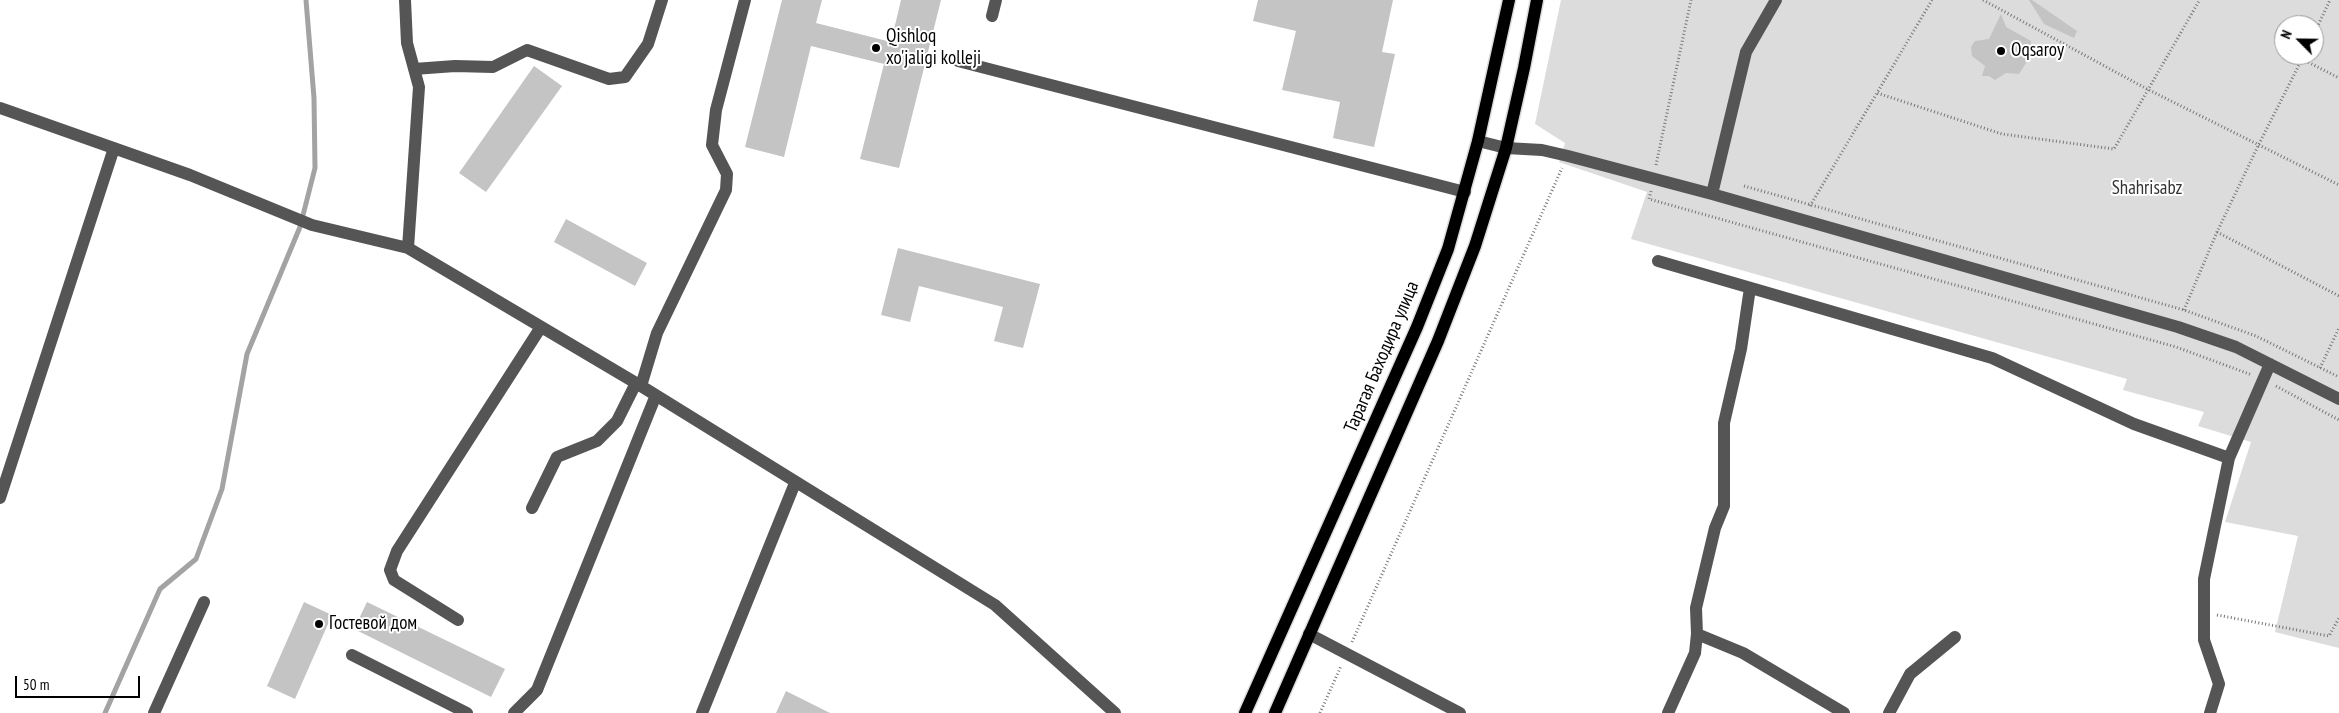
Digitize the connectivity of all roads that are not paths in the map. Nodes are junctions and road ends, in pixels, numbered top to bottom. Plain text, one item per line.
1 (404, 0) edge
2 (662, 0) edge
3 (745, 0) edge
4 (996, 0) edge
5 (1509, 0) edge
6 (1537, 0) edge
7 (1776, 0) edge
8 (992, 16) dead end
9 (958, 61) dead end
10 (414, 69) junction
11 (0, 108) edge
12 (1478, 141) junction
13 (114, 148) junction
14 (1506, 148) junction
15 (1465, 192) junction
16 (1712, 194) junction
17 (408, 248) junction
18 (1658, 261) dead end
19 (1750, 288) junction
20 (540, 326) junction
21 (2270, 364) junction
22 (638, 384) junction
23 (656, 396) junction
24 (2339, 399) edge
25 (2229, 458) junction
26 (795, 483) junction
27 (0, 498) edge
28 (532, 508) dead end
29 (204, 602) dead end
30 (458, 620) dead end
31 (1309, 634) junction
32 (1698, 634) junction
33 (1955, 637) dead end
34 (352, 655) dead end
35 (154, 713) edge
36 (467, 713) edge
37 (514, 713) edge
38 (702, 713) edge
39 (1115, 713) edge
40 (1245, 713) edge
41 (1275, 713) edge
42 (1460, 713) edge
43 (1668, 713) edge
44 (1844, 713) edge
45 (1889, 713) edge
46 (2210, 713) edge

1 - 10 street
2 - 10 street
3 - 22 street
4 - 8 street
5 - 12 main road, Тарагая Баходира улица
6 - 14 main road
7 - 16 street
9 - 15 street
10 - 17 street
11 - 13 street
12 - 14 street
12 - 15 main road, Тарагая Баходира улица
13 - 17 street
13 - 27 street
14 - 16 street
14 - 31 main road
15 - 40 main road, Тарагая Баходира улица
16 - 21 street
17 - 20 street
18 - 19 street
19 - 25 street
19 - 32 street
20 - 22 street
20 - 30 street
21 - 24 street
21 - 25 street
22 - 23 street
22 - 28 street
23 - 26 street
23 - 37 street
25 - 46 street
26 - 38 street
26 - 39 street
29 - 35 street
31 - 41 main road
31 - 42 street
32 - 43 street
32 - 44 street
33 - 45 street
34 - 36 street

